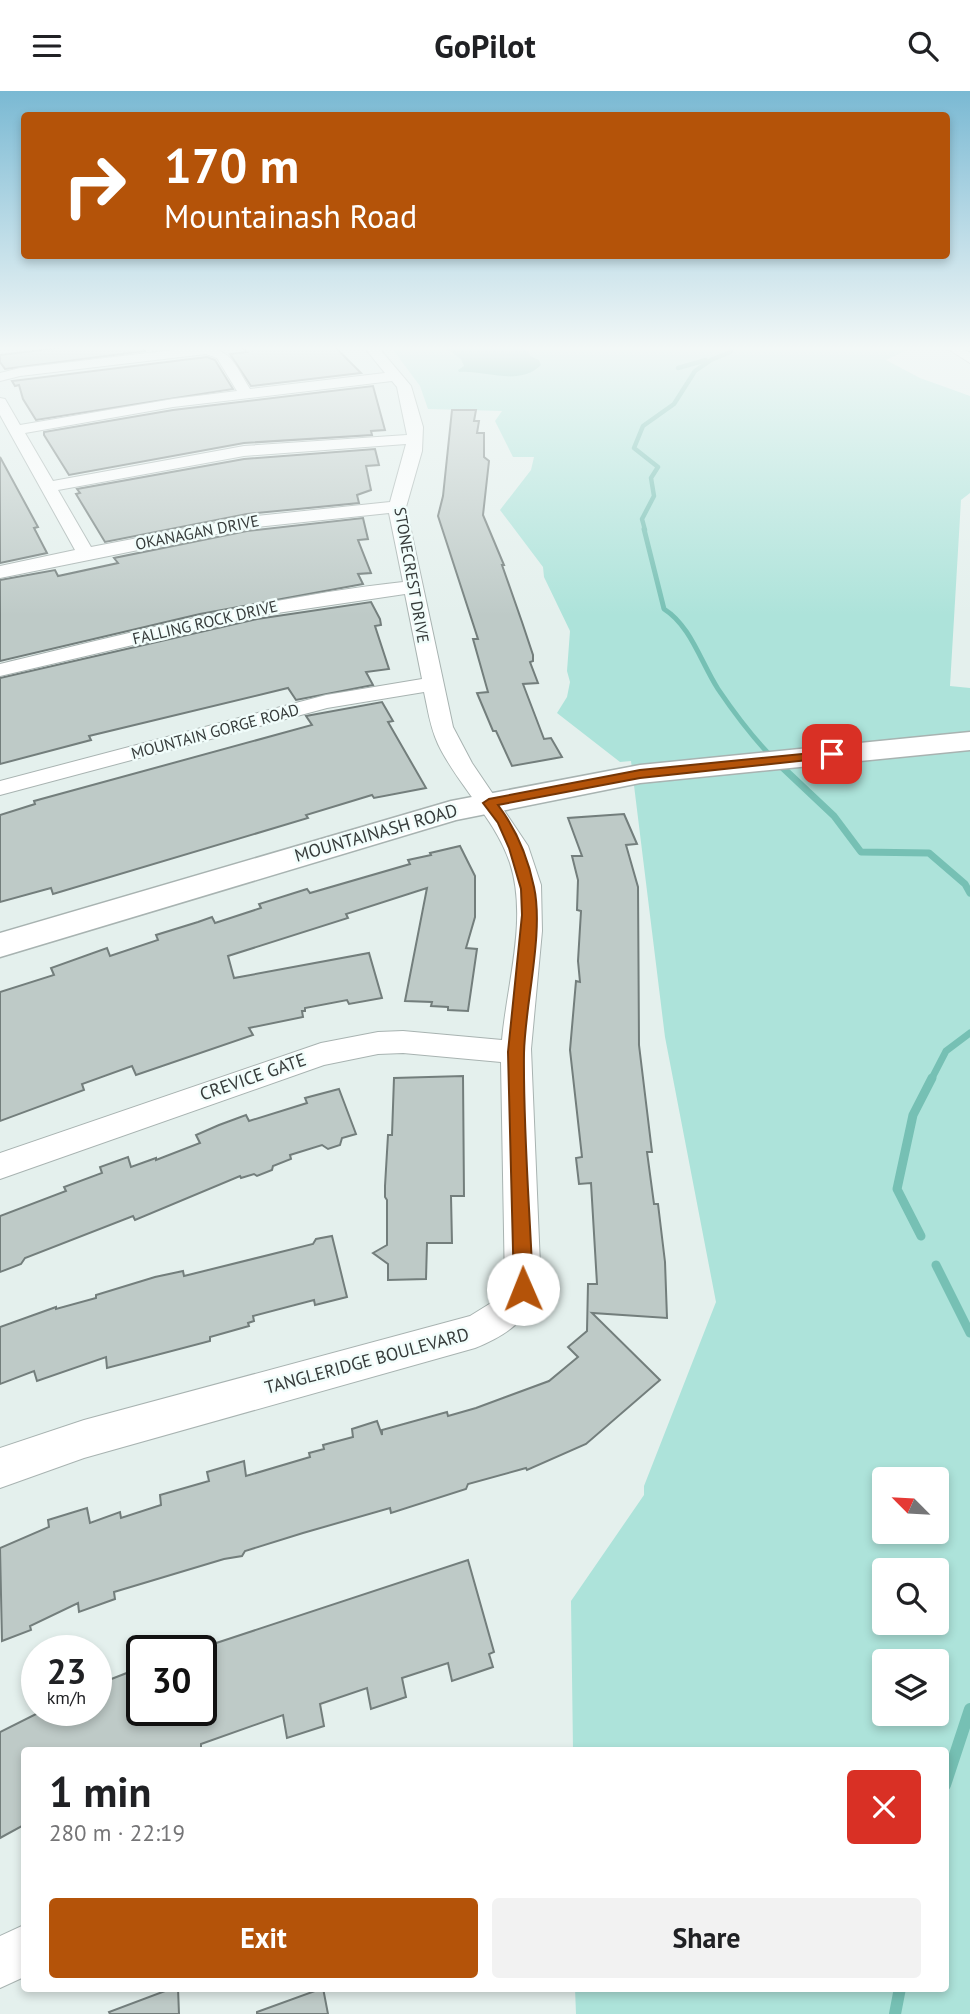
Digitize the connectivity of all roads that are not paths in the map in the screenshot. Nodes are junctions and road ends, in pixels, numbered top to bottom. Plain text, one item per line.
1 (20, 437) edge
2 (416, 439) joint
3 (48, 487) junction
4 (397, 507) junction
5 (86, 554) junction
6 (0, 572) edge
7 (413, 587) junction
8 (0, 670) edge
9 (433, 684) junction
10 (970, 741) edge
11 (0, 788) edge
12 (489, 803) junction
13 (0, 945) edge
14 (516, 1052) junction
15 (0, 1166) edge
16 (0, 1468) edge
17 (21, 1952) edge
18 (0, 1963) edge

1 - 3 street
2 - 3 street
2 - 4 street, STONECREST DRIVE
3 - 5 street
4 - 5 street, OKANAGAN DRIVE
4 - 7 street, STONECREST DRIVE
5 - 6 street, OKANAGAN DRIVE
7 - 8 street, FALLING ROCK DRIVE
7 - 9 street, STONECREST DRIVE
9 - 11 street, MOUNTAIN GORGE ROAD
9 - 12 street, STONECREST DRIVE
10 - 12 street, MOUNTAINASH ROAD
12 - 13 street, MOUNTAINASH ROAD
12 - 14 street, TANGLERIDGE BOULEVARD
14 - 15 street, CREVICE GATE
14 - 16 street, TANGLERIDGE BOULEVARD
17 - 18 street

